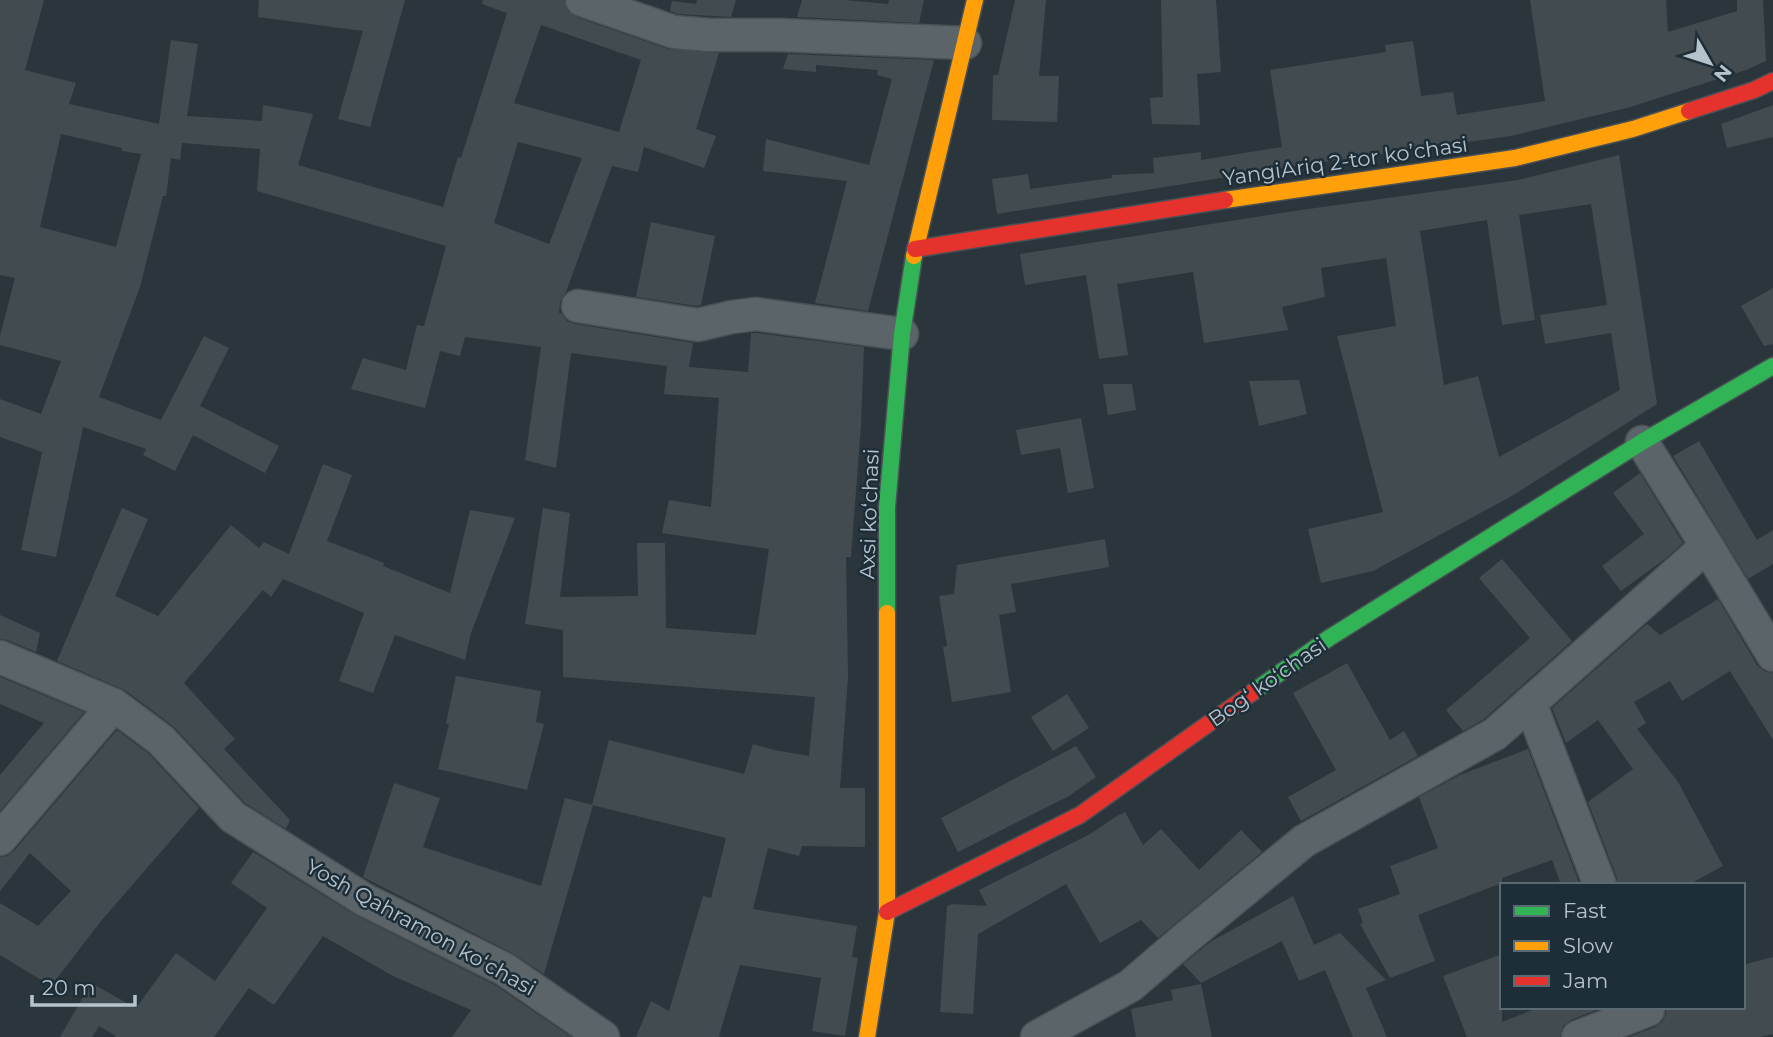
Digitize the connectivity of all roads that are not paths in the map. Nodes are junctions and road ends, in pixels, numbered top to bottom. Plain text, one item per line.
1 (582, 0) edge
2 (975, 0) edge
3 (965, 43) junction
4 (1773, 81) edge
5 (915, 249) junction
6 (578, 306) dead end
7 (902, 334) junction
8 (1773, 366) edge
9 (1642, 442) junction
10 (1707, 545) junction
11 (1773, 656) edge
12 (0, 657) edge
13 (1530, 703) junction
14 (114, 705) junction
15 (0, 839) edge
16 (1599, 883) edge
17 (887, 912) junction
18 (1648, 1009) edge
19 (603, 1037) edge
20 (867, 1037) edge
21 (1037, 1037) edge
22 (1578, 1037) edge

1 - 3 street
2 - 3 street, Axsi koʻchasi
3 - 5 street, Axsi koʻchasi
4 - 5 street, YangiАriq 2-tor koʼchasi
5 - 7 street, Axsi koʻchasi
6 - 7 street
7 - 17 street, Axsi koʻchasi
8 - 9 street, Bogʻ koʻchasi
9 - 10 street
9 - 17 street, Bogʻ koʻchasi
10 - 11 street
10 - 13 street
12 - 14 street, Yosh Qahramon koʻchasi
13 - 16 street
13 - 21 street
14 - 15 street
14 - 19 street, Yosh Qahramon koʻchasi
17 - 20 street, Axsi koʻchasi
18 - 22 street

